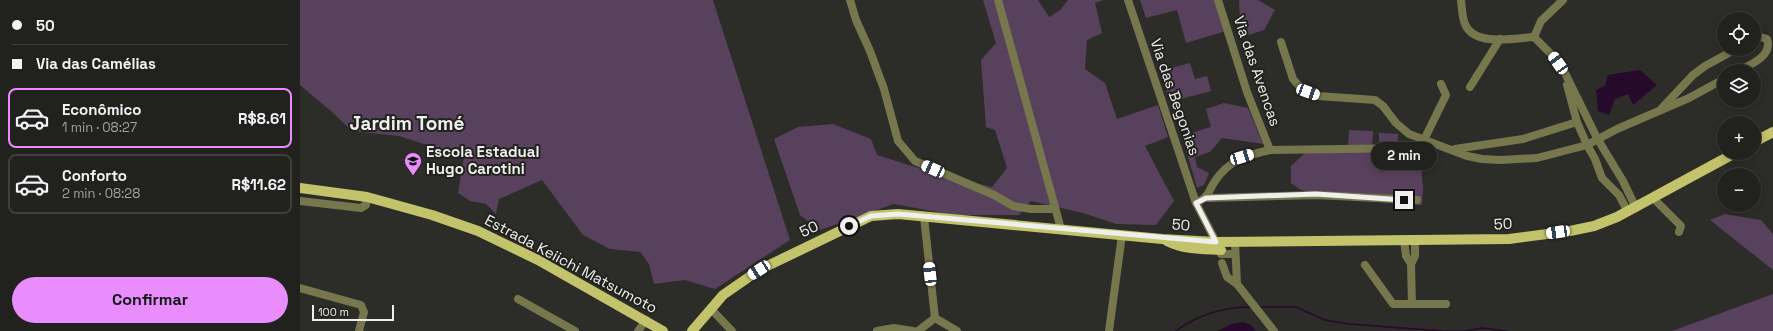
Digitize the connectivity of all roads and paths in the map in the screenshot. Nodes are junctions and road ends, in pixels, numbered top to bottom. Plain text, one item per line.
1 (850, 0) edge
2 (998, 0) edge
3 (1128, 0) edge
4 (1218, 0) edge
5 (1461, 0) edge
6 (1570, 0) edge
7 (1560, 3) edge
8 (1534, 37) junction
9 (1761, 37) edge
10 (1500, 40) junction
11 (1281, 42) dead end
12 (1723, 56) edge
13 (1753, 64) edge
14 (1564, 71) junction
15 (1717, 83) edge
16 (1441, 84) dead end
17 (1470, 87) dead end
18 (1658, 112) junction
19 (1577, 122) junction
20 (1773, 132) edge
21 (1597, 138) junction
22 (1761, 138) edge
23 (1424, 140) junction
24 (1587, 145) junction
25 (1414, 148) dead end
26 (1270, 150) junction
27 (1454, 150) junction
28 (1722, 160) edge
29 (1623, 181) junction
30 (1612, 187) junction
31 (300, 188) edge
32 (367, 198) junction
33 (1206, 198) junction
34 (1653, 198) junction
35 (1417, 200) dead end
36 (300, 201) edge
37 (1196, 203) junction
38 (1056, 209) junction
39 (1632, 210) junction
40 (924, 217) junction
41 (1061, 229) junction
42 (1679, 232) dead end
43 (1122, 235) junction
44 (1415, 239) junction
45 (1404, 240) junction
46 (1235, 242) junction
47 (1220, 251) junction
48 (1235, 254) junction
49 (1411, 264) junction
50 (1365, 265) dead end
51 (1236, 284) junction
52 (300, 288) edge
53 (518, 299) dead end
54 (1412, 304) junction
55 (1446, 304) dead end
56 (711, 310) junction
57 (934, 318) junction
58 (646, 320) junction
59 (359, 331) edge
60 (575, 331) edge
61 (638, 331) edge
62 (663, 331) edge
63 (692, 331) edge
64 (732, 331) edge
65 (877, 331) edge
66 (913, 331) edge
67 (918, 331) edge
68 (956, 331) edge
69 (1109, 331) edge
70 (1274, 331) edge

1 - 38 street
2 - 38 street
3 - 37 street, Via das Begonias
4 - 26 street, Via das Avencas
5 - 10 street
6 - 7 street
7 - 8 street
8 - 10 street
8 - 14 street
9 - 13 street
10 - 17 street
11 - 23 street
12 - 18 street
14 - 19 street
14 - 21 street
15 - 18 street
16 - 23 street
18 - 21 street
19 - 24 street
19 - 27 street
20 - 22 main road
21 - 24 street
21 - 29 street
23 - 27 street
24 - 27 street
24 - 30 street
25 - 26 street
26 - 33 street
28 - 34 main road, 50
29 - 30 street
29 - 39 street
30 - 39 street
31 - 32 main road, Estrada Keiichi Matsumoto
32 - 36 street
32 - 58 main road, Estrada Keiichi Matsumoto
33 - 35 street
33 - 37 street
34 - 39 main road, 50
34 - 42 street
37 - 47 street, Via das Begonias
38 - 41 street
39 - 44 main road, 50
40 - 41 main road, 50
40 - 56 main road, 50
40 - 57 street
41 - 43 main road, 50
43 - 47 main road, 50
43 - 69 street
44 - 45 main road, 50
44 - 49 street
45 - 46 main road, 50
45 - 49 street
46 - 47 main road, 50
46 - 48 street
47 - 48 street
47 - 51 street, Via das Begonias
48 - 51 street
49 - 54 street
50 - 54 street
51 - 70 street, Via das Begonias
52 - 59 street
53 - 60 street
54 - 55 street
56 - 63 main road, 50
56 - 64 street
57 - 67 street
57 - 68 street
58 - 61 street
58 - 62 main road, Estrada Keiichi Matsumoto
65 - 66 street

